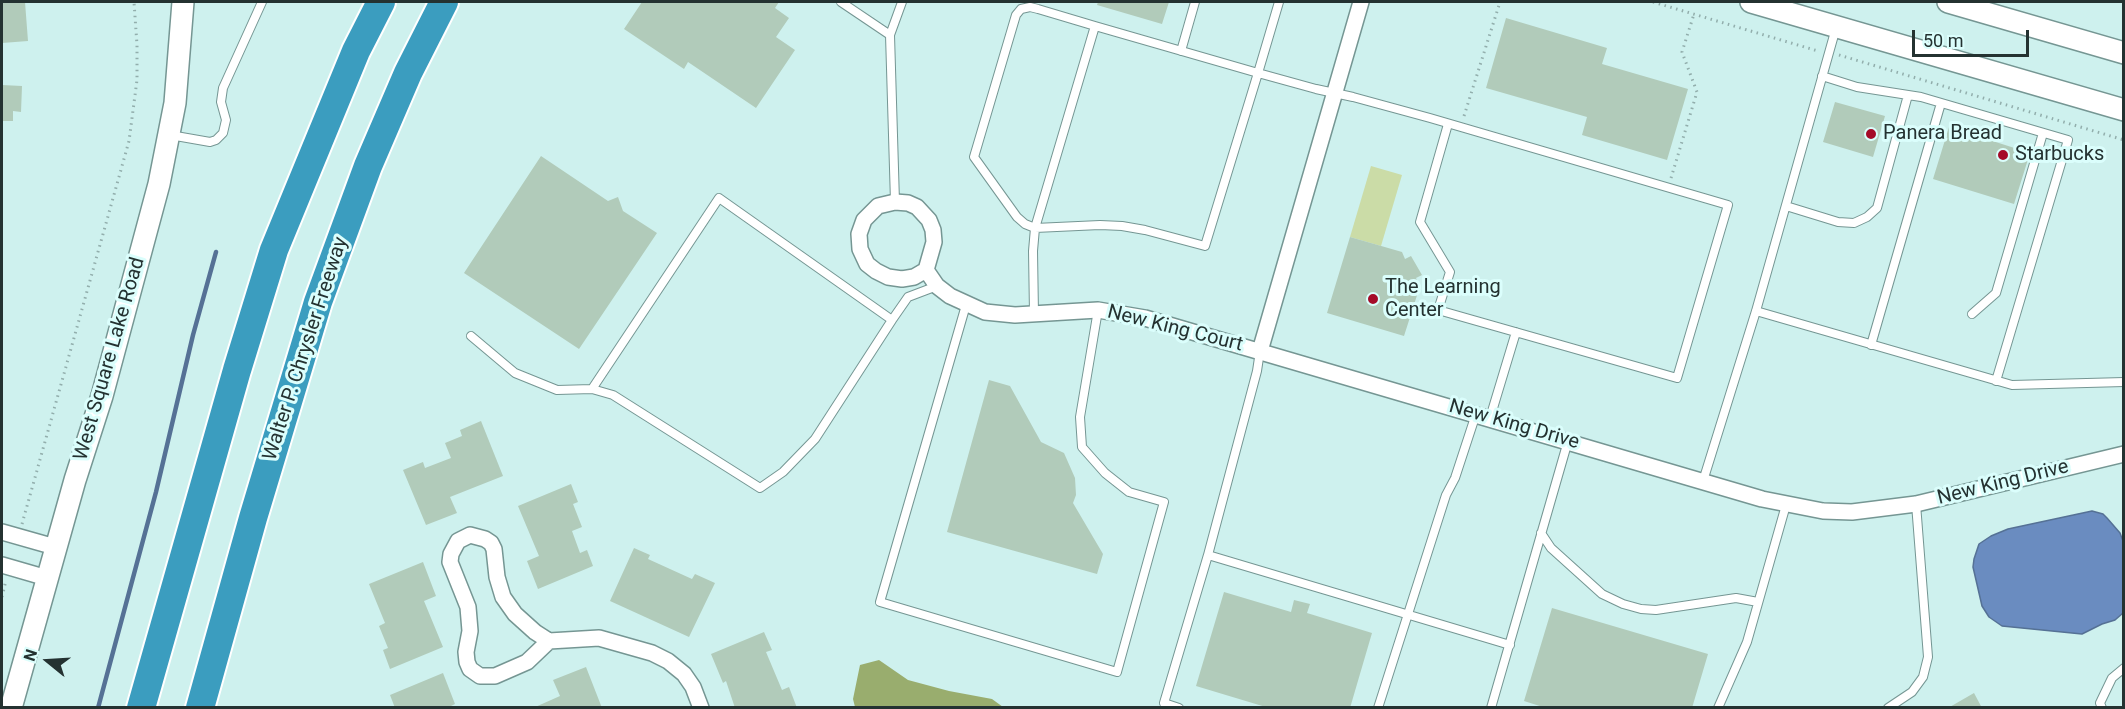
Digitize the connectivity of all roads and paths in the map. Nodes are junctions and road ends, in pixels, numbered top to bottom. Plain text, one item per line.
1 (134, 2) edge
2 (262, 2) edge
3 (381, 2) edge
4 (444, 2) edge
5 (841, 2) edge
6 (902, 2) edge
7 (1196, 2) edge
8 (1279, 2) edge
9 (1361, 2) edge
10 (1500, 2) edge
11 (1653, 2) edge
12 (1751, 2) edge
13 (1948, 2) edge
14 (182, 3) edge
15 (1694, 14) junction
16 (1095, 26) junction
17 (1836, 26) junction
18 (890, 35) junction
19 (1181, 51) junction
20 (2124, 53) edge
21 (1828, 54) junction
22 (1258, 73) junction
23 (1822, 76) junction
24 (1335, 93) junction
25 (1908, 95) junction
26 (1941, 103) junction
27 (2124, 110) edge
28 (1464, 118) dead end
29 (1448, 124) junction
30 (2043, 133) junction
31 (170, 135) junction
32 (2124, 140) edge
33 (1671, 179) dead end
34 (895, 202) junction
35 (1786, 206) junction
36 (1035, 228) junction
37 (926, 270) junction
38 (937, 286) junction
39 (966, 305) junction
40 (1098, 310) junction
41 (1756, 311) junction
42 (1034, 314) junction
43 (1972, 315) dead end
44 (892, 320) junction
45 (1516, 332) junction
46 (471, 336) dead end
47 (1871, 345) junction
48 (1260, 351) junction
49 (1996, 381) junction
50 (2124, 382) edge
51 (592, 389) junction
52 (1483, 416) junction
53 (1568, 441) junction
54 (2124, 454) edge
55 (1703, 481) junction
56 (1916, 504) junction
57 (1786, 505) junction
58 (21, 529) dead end
59 (2, 532) edge
60 (1541, 533) junction
61 (56, 547) junction
62 (1208, 555) junction
63 (4, 570) edge
64 (47, 578) junction
65 (2, 597) edge
66 (1758, 602) junction
67 (1406, 614) junction
68 (549, 641) junction
69 (1510, 645) junction
70 (2124, 668) edge
71 (11, 708) edge
72 (141, 708) edge
73 (200, 708) edge
74 (701, 708) edge
75 (1179, 708) edge
76 (1378, 708) edge
77 (1491, 708) edge
78 (1718, 708) edge
79 (1888, 708) edge
80 (2102, 708) edge

1 - 58 path
2 - 31 lane
3 - 72 highway
4 - 73 highway, Walter P. Chrysler Freeway
5 - 18 lane
6 - 18 lane
7 - 19 lane
8 - 22 lane
9 - 24 street
10 - 28 path
11 - 15 path
12 - 17 main road
13 - 20 main road
14 - 31 main road, West Square Lake Road
15 - 21 path
15 - 33 path
16 - 19 lane
16 - 36 lane
16 - 36 lane
17 - 21 lane
17 - 27 main road
18 - 34 lane
19 - 22 lane
21 - 23 lane
21 - 32 path
22 - 24 lane
22 - 36 lane
23 - 25 lane
23 - 35 lane
24 - 29 lane
24 - 48 street
25 - 26 lane
25 - 35 lane
26 - 30 lane
26 - 47 lane
29 - 45 lane
29 - 45 lane
30 - 43 lane
30 - 49 lane
31 - 61 main road, West Square Lake Road
34 - 37 street
34 - 37 street
35 - 41 lane
36 - 42 lane
37 - 38 street, New King Court
38 - 39 street, New King Court
38 - 44 lane
39 - 40 lane
39 - 42 street, New King Court
40 - 42 street, New King Court
40 - 48 street, New King Court
41 - 47 lane
41 - 55 lane
44 - 51 lane
44 - 51 lane
45 - 52 lane
46 - 51 lane
47 - 49 lane
48 - 52 street, New King Drive
48 - 62 lane
49 - 50 lane
52 - 53 street, New King Drive
52 - 67 lane
53 - 55 street, New King Drive
53 - 60 lane
54 - 56 street, New King Drive
55 - 57 street, New King Drive
56 - 57 street, New King Drive
56 - 79 lane
57 - 66 lane
59 - 61 street
60 - 66 lane
60 - 69 lane
61 - 64 main road, West Square Lake Road
62 - 67 lane
62 - 75 lane
63 - 64 street
63 - 65 path
64 - 71 main road, West Square Lake Road
66 - 78 lane
67 - 69 lane
67 - 76 lane
68 - 68 street
68 - 74 street
69 - 77 lane
70 - 80 lane

